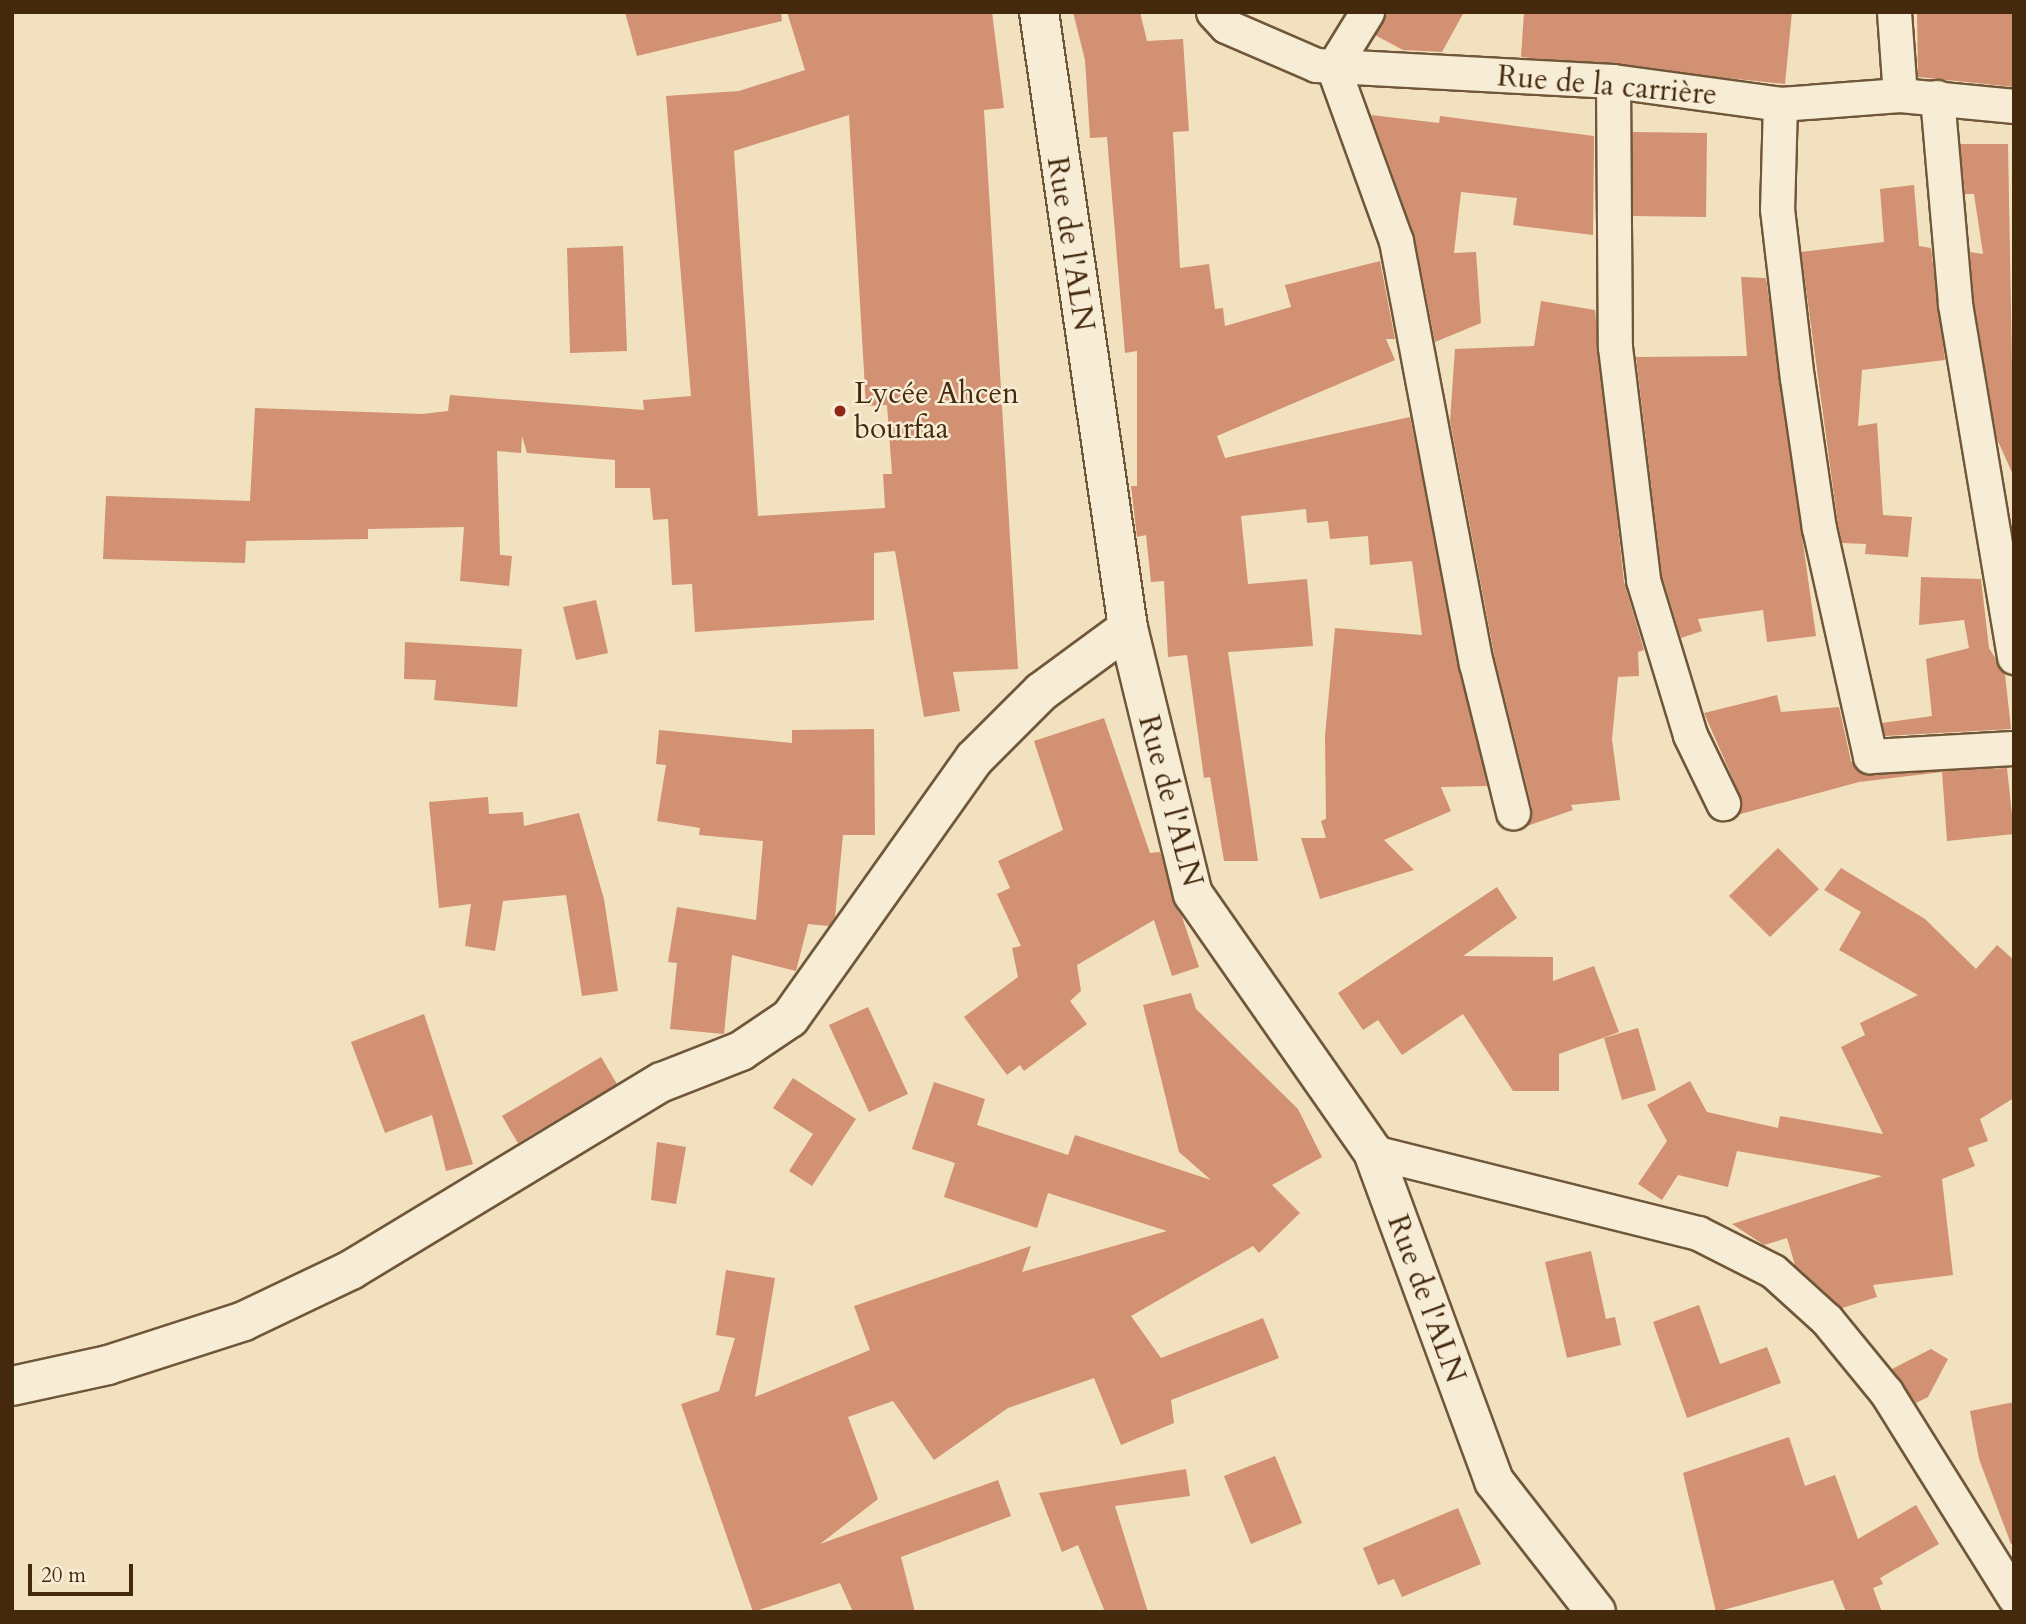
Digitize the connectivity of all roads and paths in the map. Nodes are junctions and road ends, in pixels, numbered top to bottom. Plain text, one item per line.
1 (1039, 12) edge
2 (1213, 12) edge
3 (1367, 12) edge
4 (1894, 12) edge
5 (1333, 67) junction
6 (1613, 81) junction
7 (1900, 95) junction
8 (1937, 97) junction
9 (1780, 104) junction
10 (2014, 106) edge
11 (1128, 628) junction
12 (2014, 657) edge
13 (2014, 748) edge
14 (1723, 803) dead end
15 (1513, 813) dead end
16 (1373, 1152) junction
17 (12, 1386) edge
18 (2014, 1597) edge
19 (1596, 1612) edge

1 - 11 main road, Rue de l'ALN
2 - 5 street, Rue de la carrière
3 - 5 street
4 - 7 street
5 - 6 street, Rue de la carrière
5 - 15 street
6 - 9 street, Rue de la carrière
6 - 14 street
7 - 8 street, Rue de la carrière
7 - 9 street, Rue de la carrière
8 - 10 street, Rue de la carrière
8 - 12 street
9 - 13 street
11 - 16 main road, Rue de l'ALN
11 - 17 main road
16 - 18 street
16 - 19 main road, Rue de l'ALN

